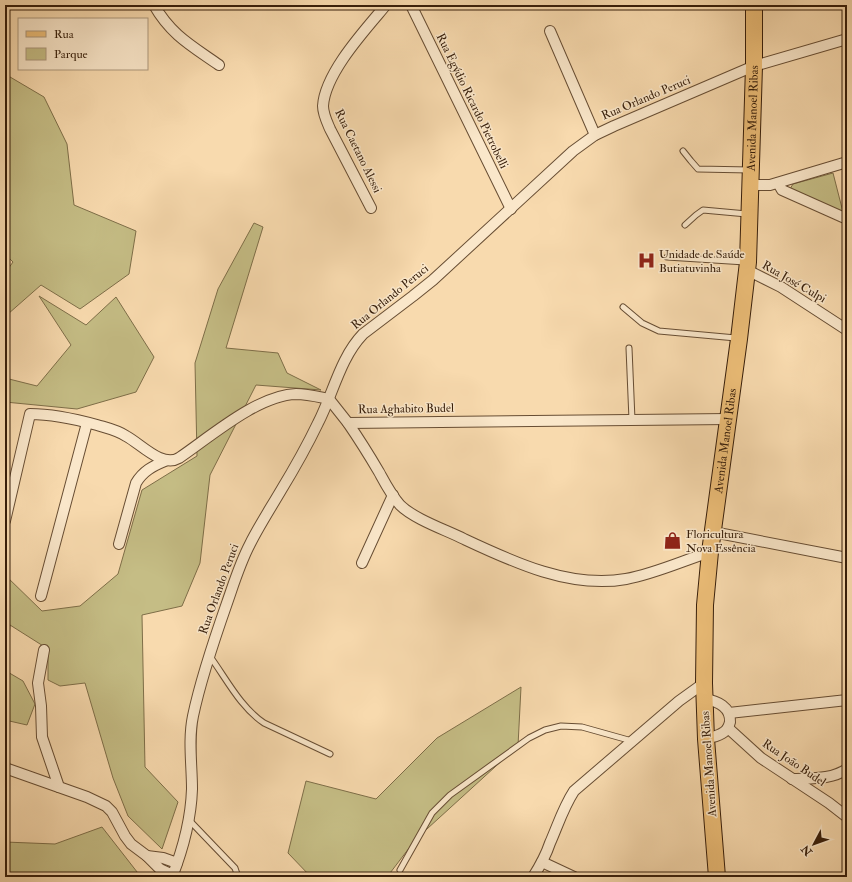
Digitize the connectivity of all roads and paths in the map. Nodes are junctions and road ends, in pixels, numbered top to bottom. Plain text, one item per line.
1 (154, 5) edge
2 (386, 5) edge
3 (411, 5) edge
4 (754, 5) edge
5 (550, 31) dead end
6 (847, 39) edge
7 (220, 65) dead end
8 (754, 66) junction
9 (595, 135) junction
10 (683, 151) dead end
11 (847, 162) edge
12 (750, 177) junction
13 (778, 183) junction
14 (371, 208) dead end
15 (511, 209) junction
16 (750, 214) junction
17 (847, 219) edge
18 (685, 225) dead end
19 (667, 257) dead end
20 (748, 266) junction
21 (623, 307) dead end
22 (847, 330) edge
23 (740, 339) junction
24 (629, 348) dead end
25 (330, 399) junction
26 (729, 419) junction
27 (632, 420) junction
28 (87, 423) junction
29 (348, 423) junction
30 (165, 461) junction
31 (393, 495) junction
32 (5, 521) edge
33 (713, 532) junction
34 (119, 544) dead end
35 (710, 552) junction
36 (847, 558) edge
37 (362, 563) dead end
38 (41, 596) dead end
39 (44, 650) dead end
40 (209, 654) junction
41 (704, 691) junction
42 (847, 700) edge
43 (729, 713) junction
44 (728, 728) junction
45 (706, 738) junction
46 (632, 741) junction
47 (330, 754) dead end
48 (5, 768) edge
49 (847, 768) edge
50 (792, 779) junction
51 (59, 787) junction
52 (847, 817) edge
53 (189, 820) junction
54 (147, 856) junction
55 (542, 862) junction
56 (177, 863) junction
57 (400, 870) dead end
58 (172, 876) edge
59 (236, 877) edge
60 (533, 877) edge
61 (574, 877) edge
62 (717, 877) edge

1 - 7 street
2 - 14 street, Rua Caetano Alessi
3 - 15 street, Rua Egýdio Ricardo Pietrobelli
4 - 8 main road, Avenida Manoel Ribas
5 - 9 street
6 - 8 street, Rua Orlando Peruci
8 - 9 street, Rua Orlando Peruci
8 - 12 main road, Avenida Manoel Ribas
9 - 15 street, Rua Orlando Peruci
10 - 12 lane
11 - 13 street
12 - 13 street
12 - 16 main road, Avenida Manoel Ribas
13 - 17 street
15 - 25 street, Rua Orlando Peruci
16 - 18 lane
16 - 20 main road, Avenida Manoel Ribas
19 - 20 lane
20 - 22 street, Rua José Culpi
20 - 23 main road, Avenida Manoel Ribas
21 - 23 lane
23 - 26 main road, Avenida Manoel Ribas
24 - 27 lane
25 - 29 street, Rua Aghabito Budel
25 - 30 street
25 - 40 street, Rua Orlando Peruci
26 - 27 street, Rua Aghabito Budel
26 - 33 main road, Avenida Manoel Ribas
27 - 29 street, Rua Aghabito Budel
28 - 30 street
28 - 32 street
28 - 38 street
29 - 31 street
30 - 34 street
31 - 35 street
31 - 37 street
33 - 35 main road, Avenida Manoel Ribas
33 - 36 street
35 - 41 main road, Avenida Manoel Ribas
39 - 51 street
40 - 47 lane
40 - 53 street, Rua Orlando Peruci
41 - 43 street
41 - 45 main road, Avenida Manoel Ribas
41 - 46 street
42 - 43 street
43 - 44 street
44 - 45 street
44 - 50 street, Rua João Budel
45 - 62 main road, Avenida Manoel Ribas
46 - 55 street
46 - 57 lane
48 - 51 street
49 - 50 street
50 - 52 street, Rua João Budel
51 - 54 street
53 - 56 street, Rua Orlando Peruci
53 - 59 lane
54 - 56 street
54 - 58 street
55 - 60 street
55 - 61 street
56 - 58 street, Rua Orlando Peruci

